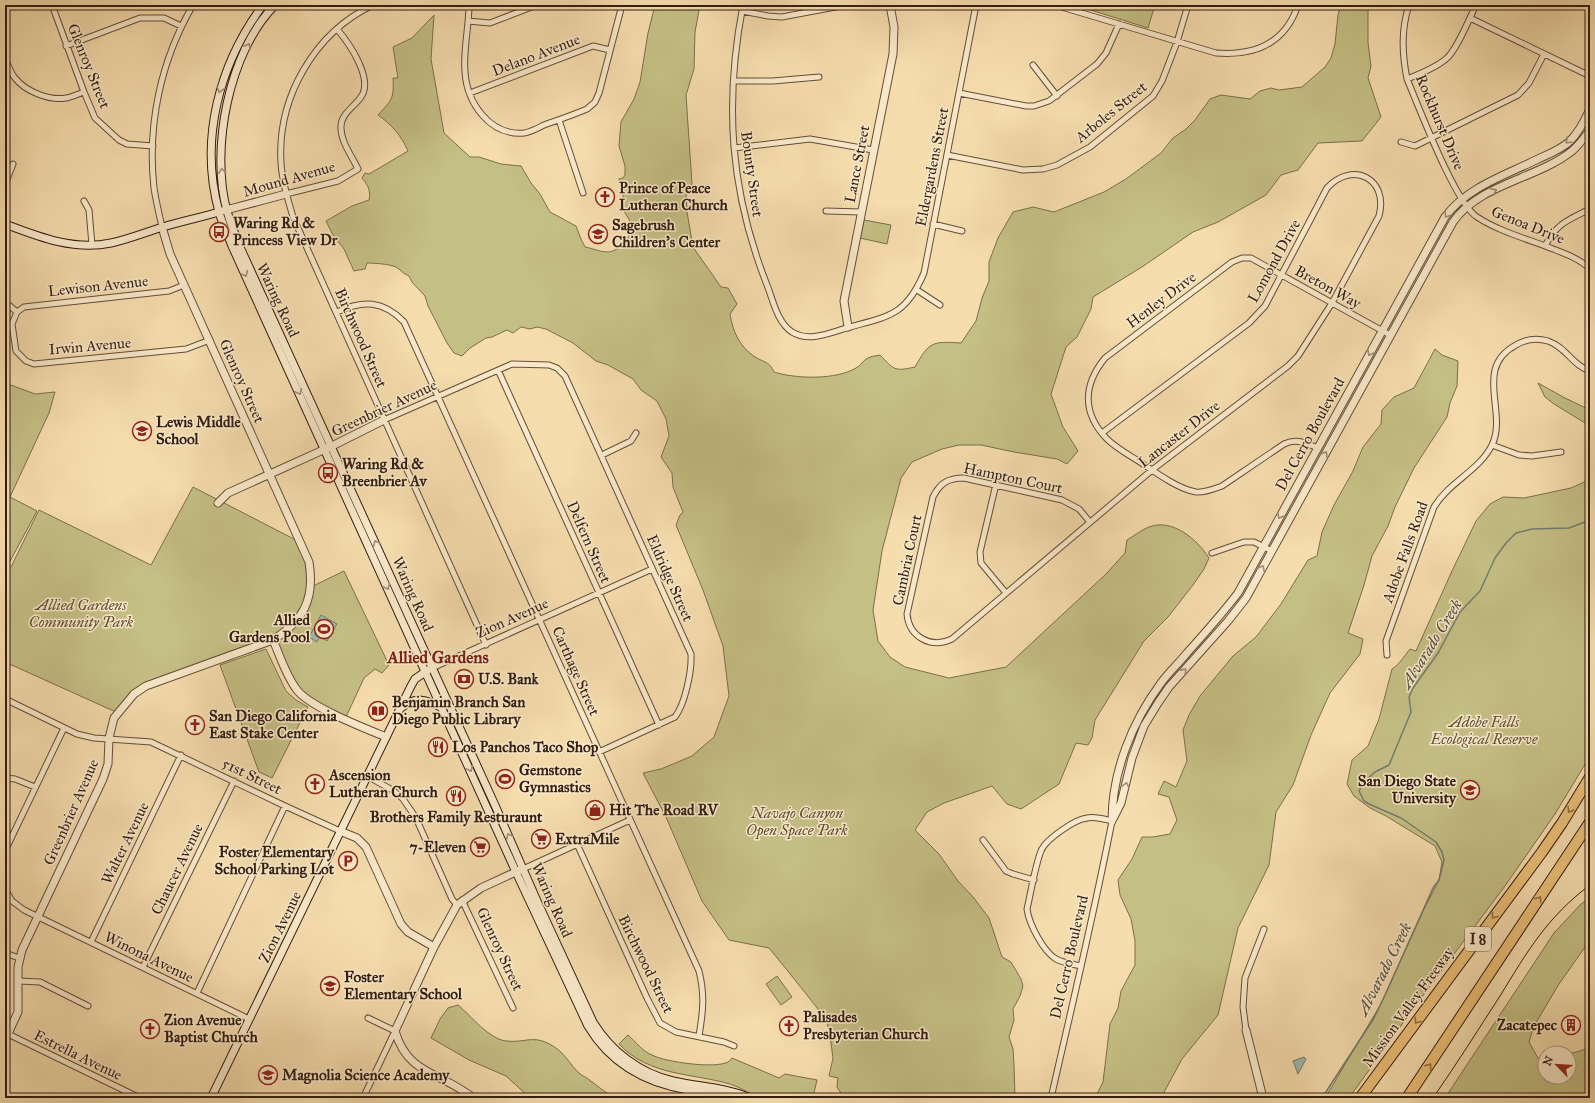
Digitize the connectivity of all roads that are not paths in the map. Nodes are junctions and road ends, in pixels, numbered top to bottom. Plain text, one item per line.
1 (52, 5) edge
2 (193, 5) edge
3 (262, 5) edge
4 (275, 5) edge
5 (373, 5) edge
6 (469, 5) edge
7 (538, 5) edge
8 (622, 5) edge
9 (846, 5) edge
10 (890, 5) edge
11 (976, 5) edge
12 (1055, 5) edge
13 (1188, 5) edge
14 (1298, 5) edge
15 (1409, 5) edge
16 (1476, 5) edge
17 (823, 7) edge
18 (742, 8) edge
19 (269, 11) junction
20 (1470, 18) junction
21 (468, 21) junction
22 (1119, 24) junction
23 (181, 26) junction
24 (337, 29) junction
25 (1177, 42) junction
26 (66, 46) junction
27 (610, 50) junction
28 (1544, 54) junction
29 (5, 58) edge
30 (1033, 66) dead end
31 (1590, 76) edge
32 (819, 77) dead end
33 (1407, 79) junction
34 (734, 81) junction
35 (84, 92) junction
36 (470, 93) junction
37 (959, 93) junction
38 (1057, 96) junction
39 (1590, 109) edge
40 (559, 120) junction
41 (1590, 130) edge
42 (1432, 138) junction
43 (1402, 142) dead end
44 (153, 146) junction
45 (734, 148) junction
46 (873, 150) junction
47 (947, 155) junction
48 (14, 164) dead end
49 (5, 184) edge
50 (584, 193) dead end
51 (286, 194) junction
52 (1461, 199) junction
53 (84, 200) dead end
54 (1466, 206) junction
55 (1590, 209) edge
56 (223, 211) junction
57 (826, 211) dead end
58 (861, 212) junction
59 (1379, 216) joint
60 (5, 224) edge
61 (933, 224) junction
62 (162, 227) junction
63 (962, 231) dead end
64 (92, 245) junction
65 (1545, 246) junction
66 (1232, 262) joint
67 (1590, 269) edge
68 (1281, 274) junction
69 (184, 285) junction
70 (917, 290) junction
71 (5, 302) edge
72 (1332, 303) junction
73 (940, 305) dead end
74 (17, 312) junction
75 (337, 312) junction
76 (780, 318) joint
77 (848, 327) junction
78 (1382, 331) junction
79 (1390, 335) junction
80 (210, 340) junction
81 (498, 370) junction
82 (1590, 371) edge
83 (565, 376) joint
84 (438, 398) junction
85 (384, 420) junction
86 (636, 433) dead end
87 (1102, 433) junction
88 (1492, 445) junction
89 (328, 448) junction
90 (1318, 448) junction
91 (1561, 452) dead end
92 (602, 455) junction
93 (1152, 470) junction
94 (270, 474) junction
95 (996, 484) junction
96 (933, 497) joint
97 (218, 503) dead end
98 (1089, 521) junction
99 (1264, 546) junction
100 (1272, 551) junction
101 (1212, 553) dead end
102 (652, 569) junction
103 (599, 593) junction
104 (1006, 593) junction
105 (540, 621) junction
106 (952, 639) joint
107 (273, 640) junction
108 (486, 645) junction
109 (1387, 655) dead end
110 (429, 670) junction
111 (5, 699) edge
112 (400, 709) junction
113 (442, 709) junction
114 (659, 725) junction
115 (64, 728) junction
116 (386, 737) junction
117 (109, 738) junction
118 (599, 752) junction
119 (181, 755) junction
120 (367, 776) junction
121 (1590, 777) edge
122 (5, 778) edge
123 (234, 781) junction
124 (35, 787) junction
125 (285, 806) junction
126 (630, 820) junction
127 (1112, 821) junction
128 (1590, 822) edge
129 (340, 831) junction
130 (982, 840) dead end
131 (578, 844) junction
132 (5, 851) edge
133 (523, 869) junction
134 (516, 872) junction
135 (1034, 880) junction
136 (5, 889) edge
137 (459, 902) junction
138 (37, 917) junction
139 (1264, 929) dead end
140 (90, 942) junction
141 (434, 947) junction
142 (5, 952) edge
143 (20, 958) junction
144 (1080, 966) junction
145 (143, 967) junction
146 (18, 981) junction
147 (197, 993) junction
148 (88, 1006) dead end
149 (513, 1008) dead end
150 (368, 1018) dead end
151 (249, 1019) junction
152 (1246, 1030) joint
153 (395, 1031) junction
154 (6, 1036) edge
155 (699, 1036) junction
156 (734, 1046) dead end
157 (140, 1098) edge
158 (211, 1098) edge
159 (363, 1098) edge
160 (473, 1098) edge
161 (734, 1098) edge
162 (750, 1098) edge
163 (1051, 1098) edge
164 (1263, 1098) edge
165 (1360, 1098) edge
166 (1407, 1098) edge

1 - 26 street, Glenroy Street
2 - 23 street
3 - 19 street
3 -> 56 street, Waring Road
4 - 19 street, Waring Road
5 - 24 street, Birchwood Street
6 - 21 street
7 - 21 street
8 - 27 street
9 - 17 street
10 - 46 street, Lance Street
11 - 37 street, Eldergardens Street
12 - 22 street
13 - 25 street, Arboles Street
14 - 25 street
15 - 33 street, Rockhurst Drive
16 - 20 street
17 - 18 street
18 - 34 street, Bounty Street
56 -> 19 street, Waring Road
20 - 28 street
20 - 33 street
21 - 36 street
22 - 25 street
22 - 38 street
23 - 26 street
23 - 44 street
24 - 51 street, Birchwood Street
24 - 51 street, Mound Avenue
25 - 47 street, Arboles Street
26 - 35 street, Glenroy Street
27 - 36 street, Delano Avenue
27 - 40 street
28 - 31 street
28 - 42 street
29 - 35 street
30 - 38 street
32 - 34 street
33 - 42 street, Rockhurst Drive
34 - 45 street, Bounty Street
35 - 44 street, Glenroy Street
36 - 40 street
37 - 38 street
37 - 47 street, Eldergardens Street
39 -> 52 street, Del Cerro Boulevard
40 - 50 street
54 -> 41 street, Del Cerro Boulevard
42 - 43 street
42 - 52 street, Rockhurst Drive
44 - 62 street, Glenroy Street
45 - 46 street
45 - 76 street, Bounty Street
46 - 58 street, Lance Street
47 - 61 street, Eldergardens Street
48 - 49 street
51 - 56 street, Mound Avenue
51 - 75 street, Birchwood Street
52 - 54 street, Genoa Drive
52 -> 78 street, Del Cerro Boulevard
53 - 64 street
54 - 65 street, Genoa Drive
54 - 79 street, Del Cerro Boulevard
55 - 65 street
56 - 62 street, Mound Avenue
56 - 89 street, Waring Road
57 - 58 street
58 - 77 street, Lance Street
59 - 68 street, Lomond Drive
59 - 72 street, Lancaster Drive
60 - 64 street, Mound Avenue
61 - 63 street
61 - 70 street, Eldergardens Street
62 - 64 street, Mound Avenue
62 - 69 street, Glenroy Street
65 - 67 street, Genoa Drive
66 - 68 street, Breton Way
66 - 87 street, Henley Drive
68 - 72 street, Breton Way
68 - 87 street, Lomond Drive
69 - 74 street, Lewison Avenue
69 - 80 street, Glenroy Street
70 - 73 street
70 - 77 street, Eldergardens Street
71 - 74 street
72 - 78 street, Breton Way
72 - 93 street, Lancaster Drive
74 - 80 street, Irwin Avenue
75 - 84 street, Carthage Street
75 - 85 street, Birchwood Street
76 - 77 street, Eldergardens Street
78 - 79 street, Breton Way
78 -> 90 street, Del Cerro Boulevard
100 -> 79 street, Del Cerro Boulevard
80 - 94 street, Glenroy Street
81 - 83 street, Greenbrier Avenue
81 - 84 street, Greenbrier Avenue
81 - 103 street, Delfern Street
82 - 88 street, Adobe Falls Road
83 - 92 street, Eldridge Street
84 - 85 street, Greenbrier Avenue
84 - 105 street, Carthage Street
85 - 89 street, Greenbrier Avenue
85 - 108 street, Birchwood Street
86 - 92 street
87 - 93 street, Henley Drive
88 - 91 street
88 - 109 street, Adobe Falls Road
89 - 94 street, Greenbrier Avenue
89 - 110 street, Waring Road
90 - 93 street, Henley Drive
90 -> 99 street, Del Cerro Boulevard
92 - 102 street, Eldridge Street
93 - 98 street, Lancaster Drive
94 - 97 street, Greenbrier Avenue
94 - 107 street, Glenroy Street
95 - 96 street, Hampton Court
95 - 98 street, Hampton Court
95 - 104 street
96 - 106 street, Cambria Court
98 - 104 street, Lancaster Drive
99 - 100 street
99 - 101 street
99 - 127 street, Del Cerro Boulevard
127 -> 100 street, Del Cerro Boulevard
102 - 103 street, Zion Avenue
102 - 114 street, Eldridge Street
103 - 105 street, Zion Avenue
103 - 114 street, Delfern Street
104 - 106 street, Lancaster Drive
105 - 108 street, Zion Avenue
105 - 118 street, Carthage Street
107 - 116 street
107 - 117 street, Greenbrier Avenue
108 - 110 street, Zion Avenue
110 - 112 street, Zion Avenue
110 - 113 street, Waring Road
133 -> 110 street, Waring Road
111 - 115 street, 51st Street
112 - 113 street
112 - 116 street, Zion Avenue
113 -> 134 street, Waring Road
114 - 118 street, Eldridge Street
115 - 117 street, 51st Street
115 - 124 street
116 - 120 street, Zion Avenue
117 - 119 street, 51st Street
117 - 138 street, Greenbrier Avenue
118 - 126 street, Carthage Street
119 - 123 street, 51st Street
119 - 140 street, Walter Avenue
120 - 129 street, Zion Avenue
120 - 137 street, Glenroy Street
121 -> 165 highway, Mission Valley Freeway / I 8
122 - 124 street
123 - 125 street, 51st Street
123 - 145 street, Chaucer Avenue
124 - 132 street
125 - 129 street, 51st Street
125 - 147 street
126 - 131 street
126 - 155 street, Carthage Street
127 - 135 street
127 - 144 street, Del Cerro Boulevard
166 -> 128 highway, I 8
129 - 141 street, 51st Street
129 - 151 street, Zion Avenue
130 - 135 street
131 - 133 street
131 - 155 street, Birchwood Street
133 - 134 street
133 - 162 street, Waring Road
134 - 137 street
134 - 161 street, Waring Road
135 - 144 street
136 - 138 street, Winona Avenue
137 - 141 street
137 - 149 street, Glenroy Street
138 - 140 street, Winona Avenue
138 - 143 street, Greenbrier Avenue
139 - 152 street
140 - 145 street, Winona Avenue
141 - 153 street
142 - 143 street
143 - 146 street, Greenbrier Avenue
144 - 163 street, Del Cerro Boulevard
145 - 147 street, Winona Avenue
146 - 148 street
146 - 154 street, Greenbrier Avenue
147 - 151 street, Winona Avenue
150 - 153 street
151 - 158 street, Zion Avenue
152 - 164 street
153 - 159 street
153 - 160 street
154 - 157 street, Estrella Avenue
155 - 156 street, Birchwood Street

